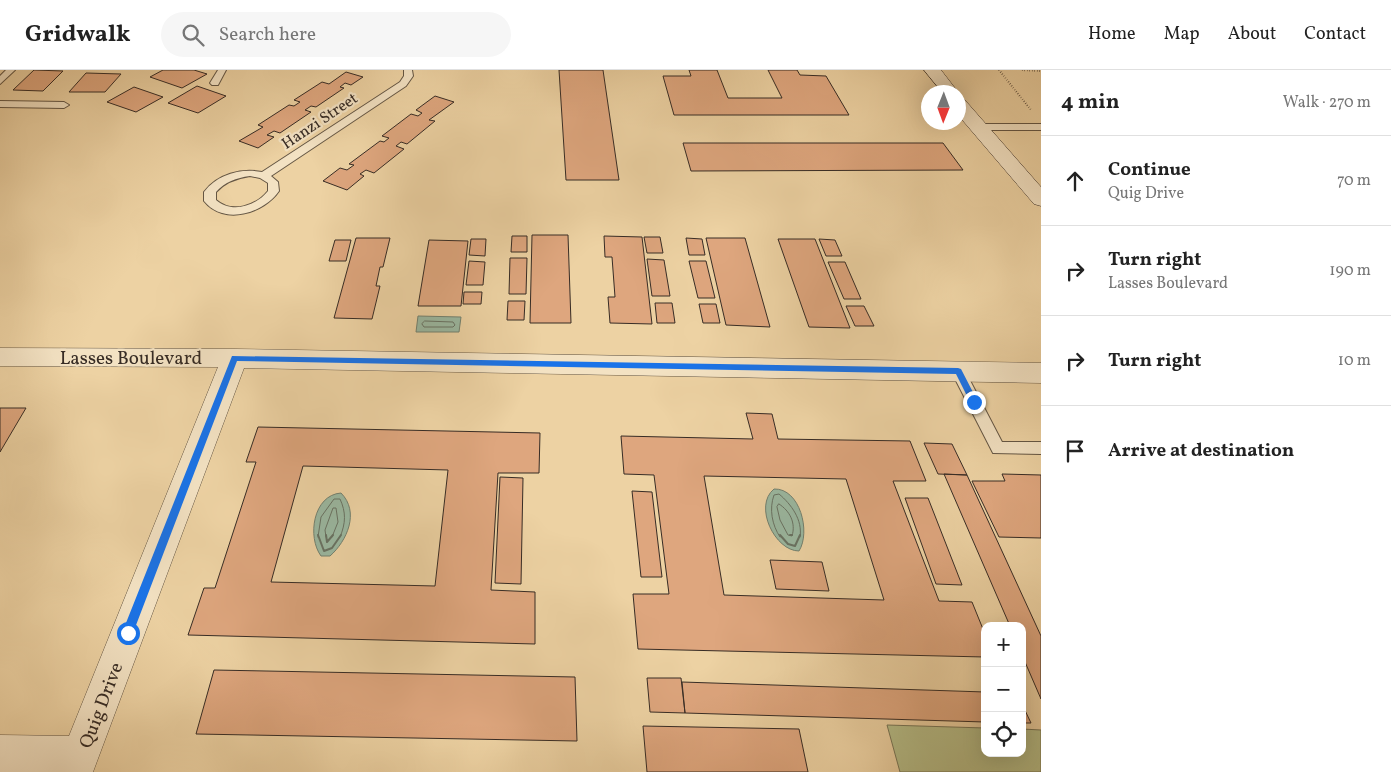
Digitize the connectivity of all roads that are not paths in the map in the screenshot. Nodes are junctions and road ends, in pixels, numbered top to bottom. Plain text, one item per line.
1 (11, 70) edge
2 (222, 70) edge
3 (408, 70) edge
4 (932, 70) edge
5 (0, 81) edge
6 (214, 82) dead end
7 (944, 85) edge
8 (0, 104) edge
9 (64, 105) dead end
10 (966, 113) edge
11 (978, 127) junction
12 (1041, 127) edge
13 (264, 176) junction
14 (1041, 200) edge
15 (0, 357) edge
16 (235, 358) junction
17 (958, 371) junction
18 (1041, 373) edge
19 (1041, 448) edge
20 (0, 754) edge
21 (77, 764) edge

1 - 5 lane
2 - 6 lane
3 - 13 lane, Hanzi Street
4 - 7 street
8 - 9 lane
10 - 11 street
11 - 12 lane
11 - 14 street
13 - 13 lane
15 - 16 street, Lasses Boulevard
16 - 17 street, Lasses Boulevard
16 - 21 street, Quig Drive
17 - 18 street, Lasses Boulevard
17 - 19 lane
20 - 21 street

